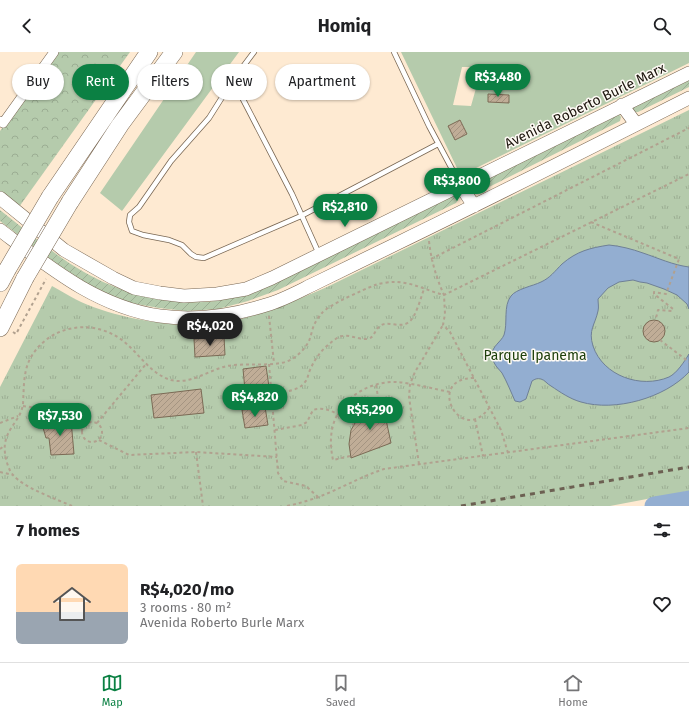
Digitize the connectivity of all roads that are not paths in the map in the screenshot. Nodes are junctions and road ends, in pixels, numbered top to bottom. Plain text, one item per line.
1 (54, 52) edge
2 (149, 52) edge
3 (174, 52) edge
4 (254, 52) edge
5 (394, 52) edge
6 (245, 64) edge
7 (689, 73) edge
8 (689, 98) edge
9 (220, 100) edge
10 (243, 100) edge
11 (622, 105) junction
12 (0, 121) edge
13 (636, 124) junction
14 (438, 144) junction
15 (461, 186) junction
16 (0, 198) edge
17 (474, 206) junction
18 (301, 216) junction
19 (0, 230) edge
20 (320, 255) junction
21 (3, 276) edge
22 (4, 329) edge

1 - 12 street
2 - 21 highway, bridge
3 - 22 highway, bridge
4 - 6 lane
5 - 14 lane
7 - 11 main road, Avenida Roberto Burle Marx
8 - 13 main road
9 - 18 lane
10 - 18 lane
11 - 13 main road
11 - 15 main road, Avenida Roberto Burle Marx
13 - 17 main road
14 - 15 lane
14 - 18 lane
15 - 17 main road
15 - 20 main road, Avenida Roberto Burle Marx
16 - 20 main road, Avenida Roberto Burle Marx
17 - 19 main road
18 - 20 lane

